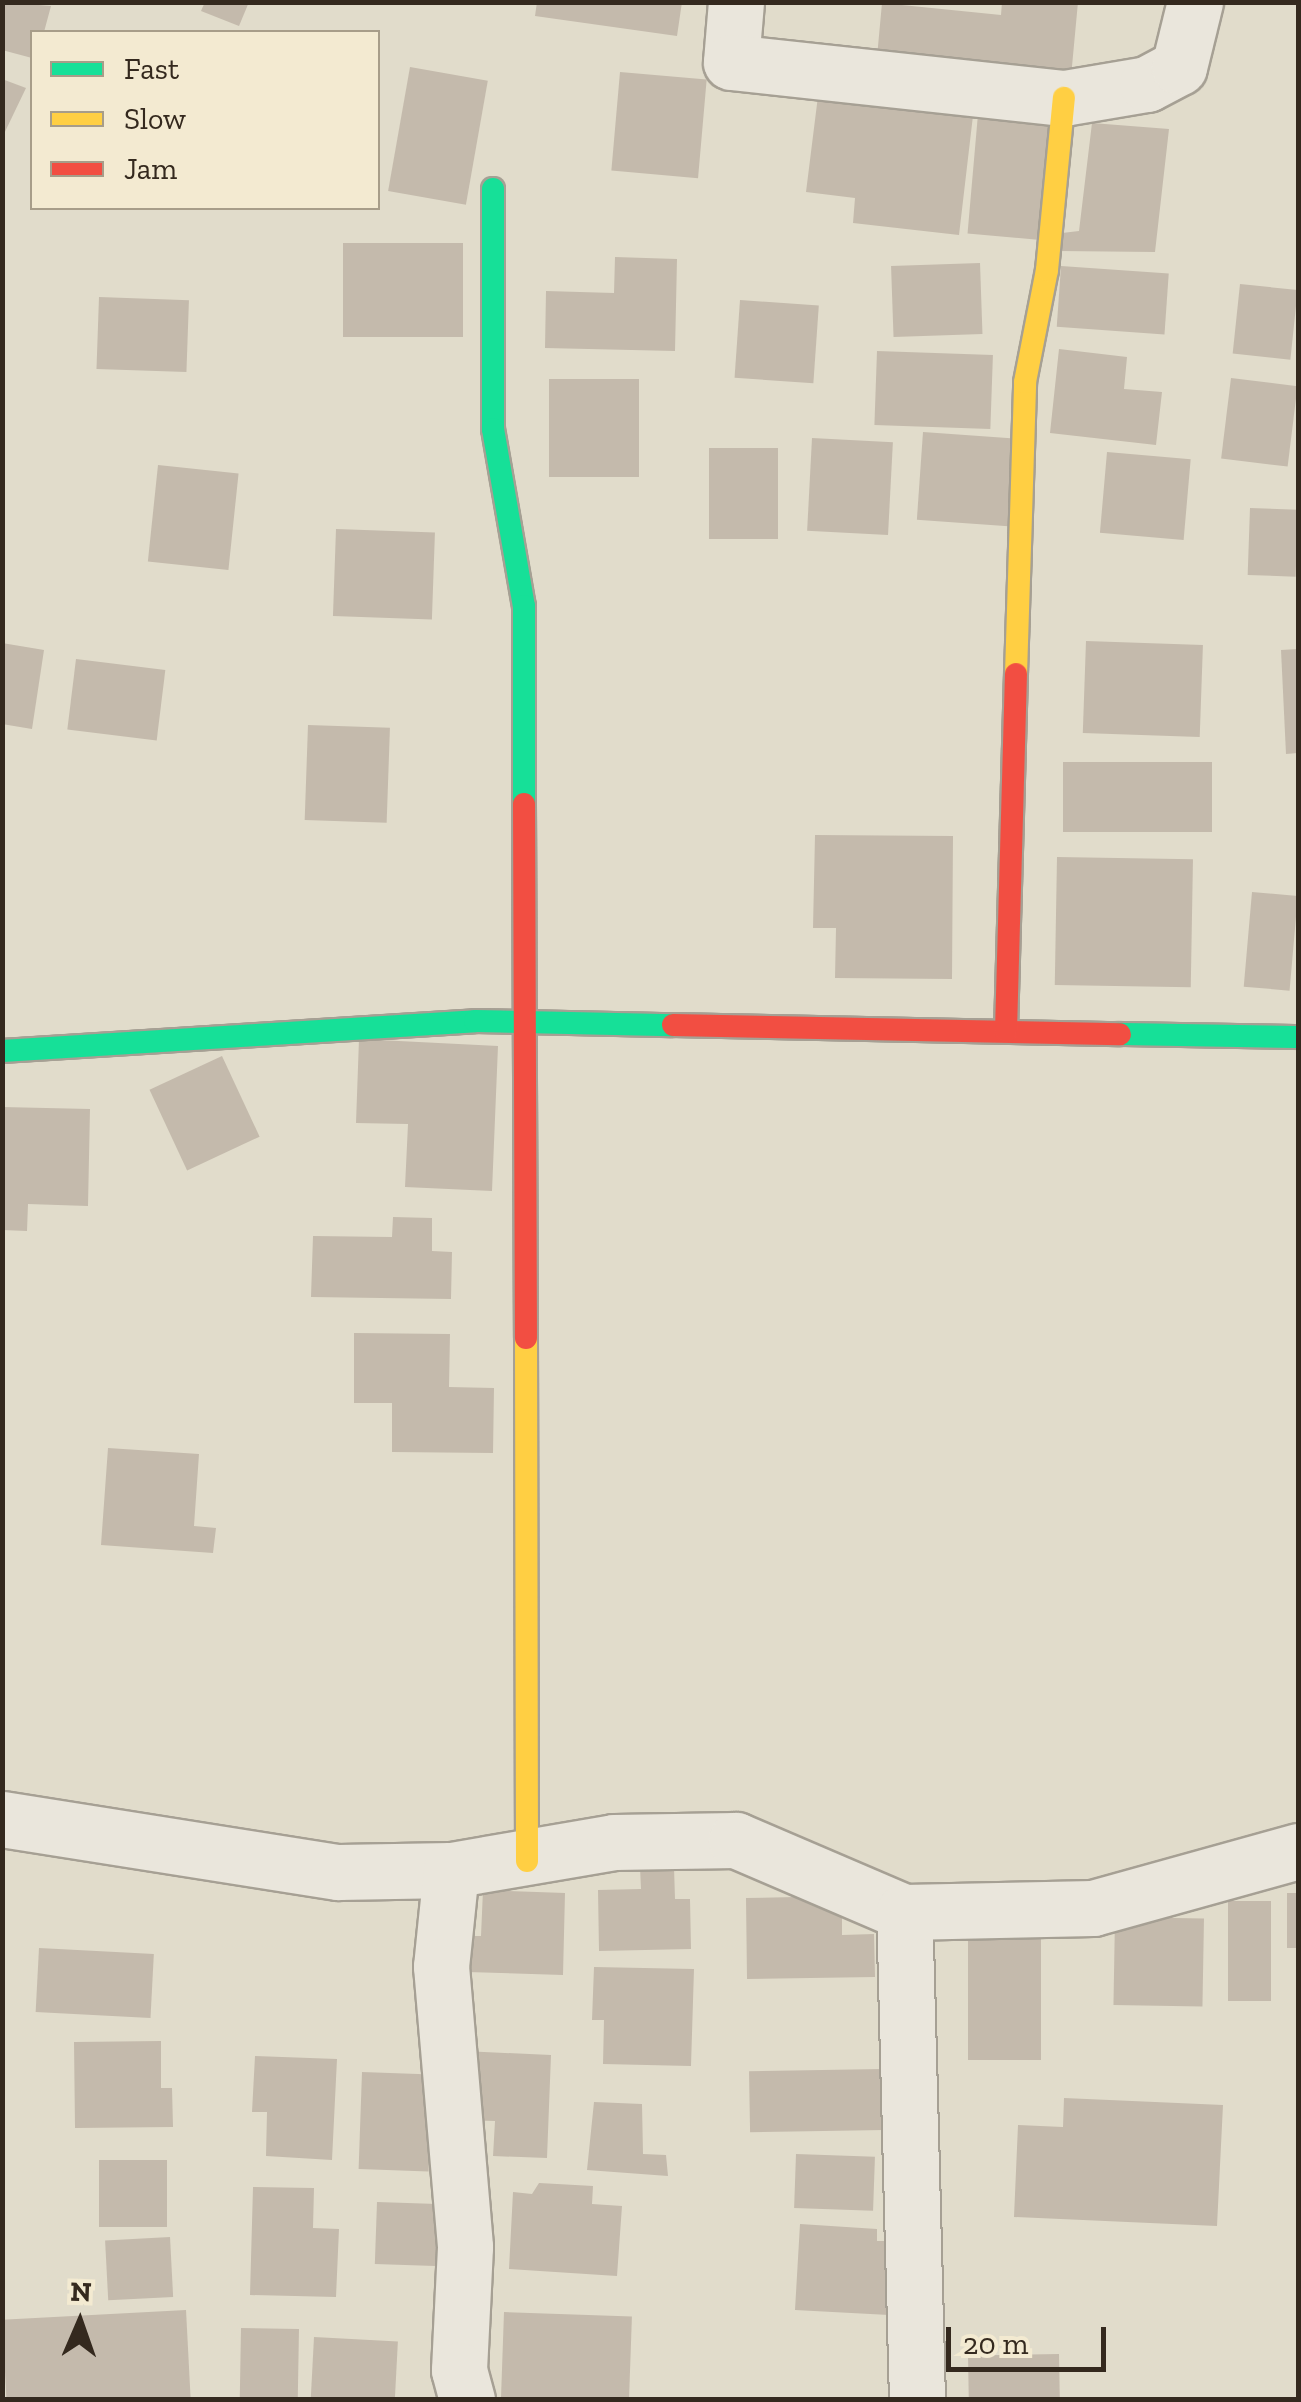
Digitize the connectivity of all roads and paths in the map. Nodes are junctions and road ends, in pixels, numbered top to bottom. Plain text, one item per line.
1 (736, 2) edge
2 (1196, 2) edge
3 (1064, 98) junction
4 (493, 189) dead end
5 (519, 1022) junction
6 (1006, 1031) junction
7 (1298, 1037) edge
8 (2, 1051) edge
9 (2, 1819) edge
10 (1298, 1851) edge
11 (527, 1860) junction
12 (451, 1870) junction
13 (904, 1912) junction
14 (467, 2400) edge
15 (917, 2400) edge

1 - 3 street
2 - 3 street
3 - 6 street
4 - 5 street
5 - 6 street
5 - 8 street
5 - 11 street
6 - 7 street
9 - 12 street
10 - 13 street
11 - 12 street
11 - 13 street
12 - 14 street
13 - 15 street

